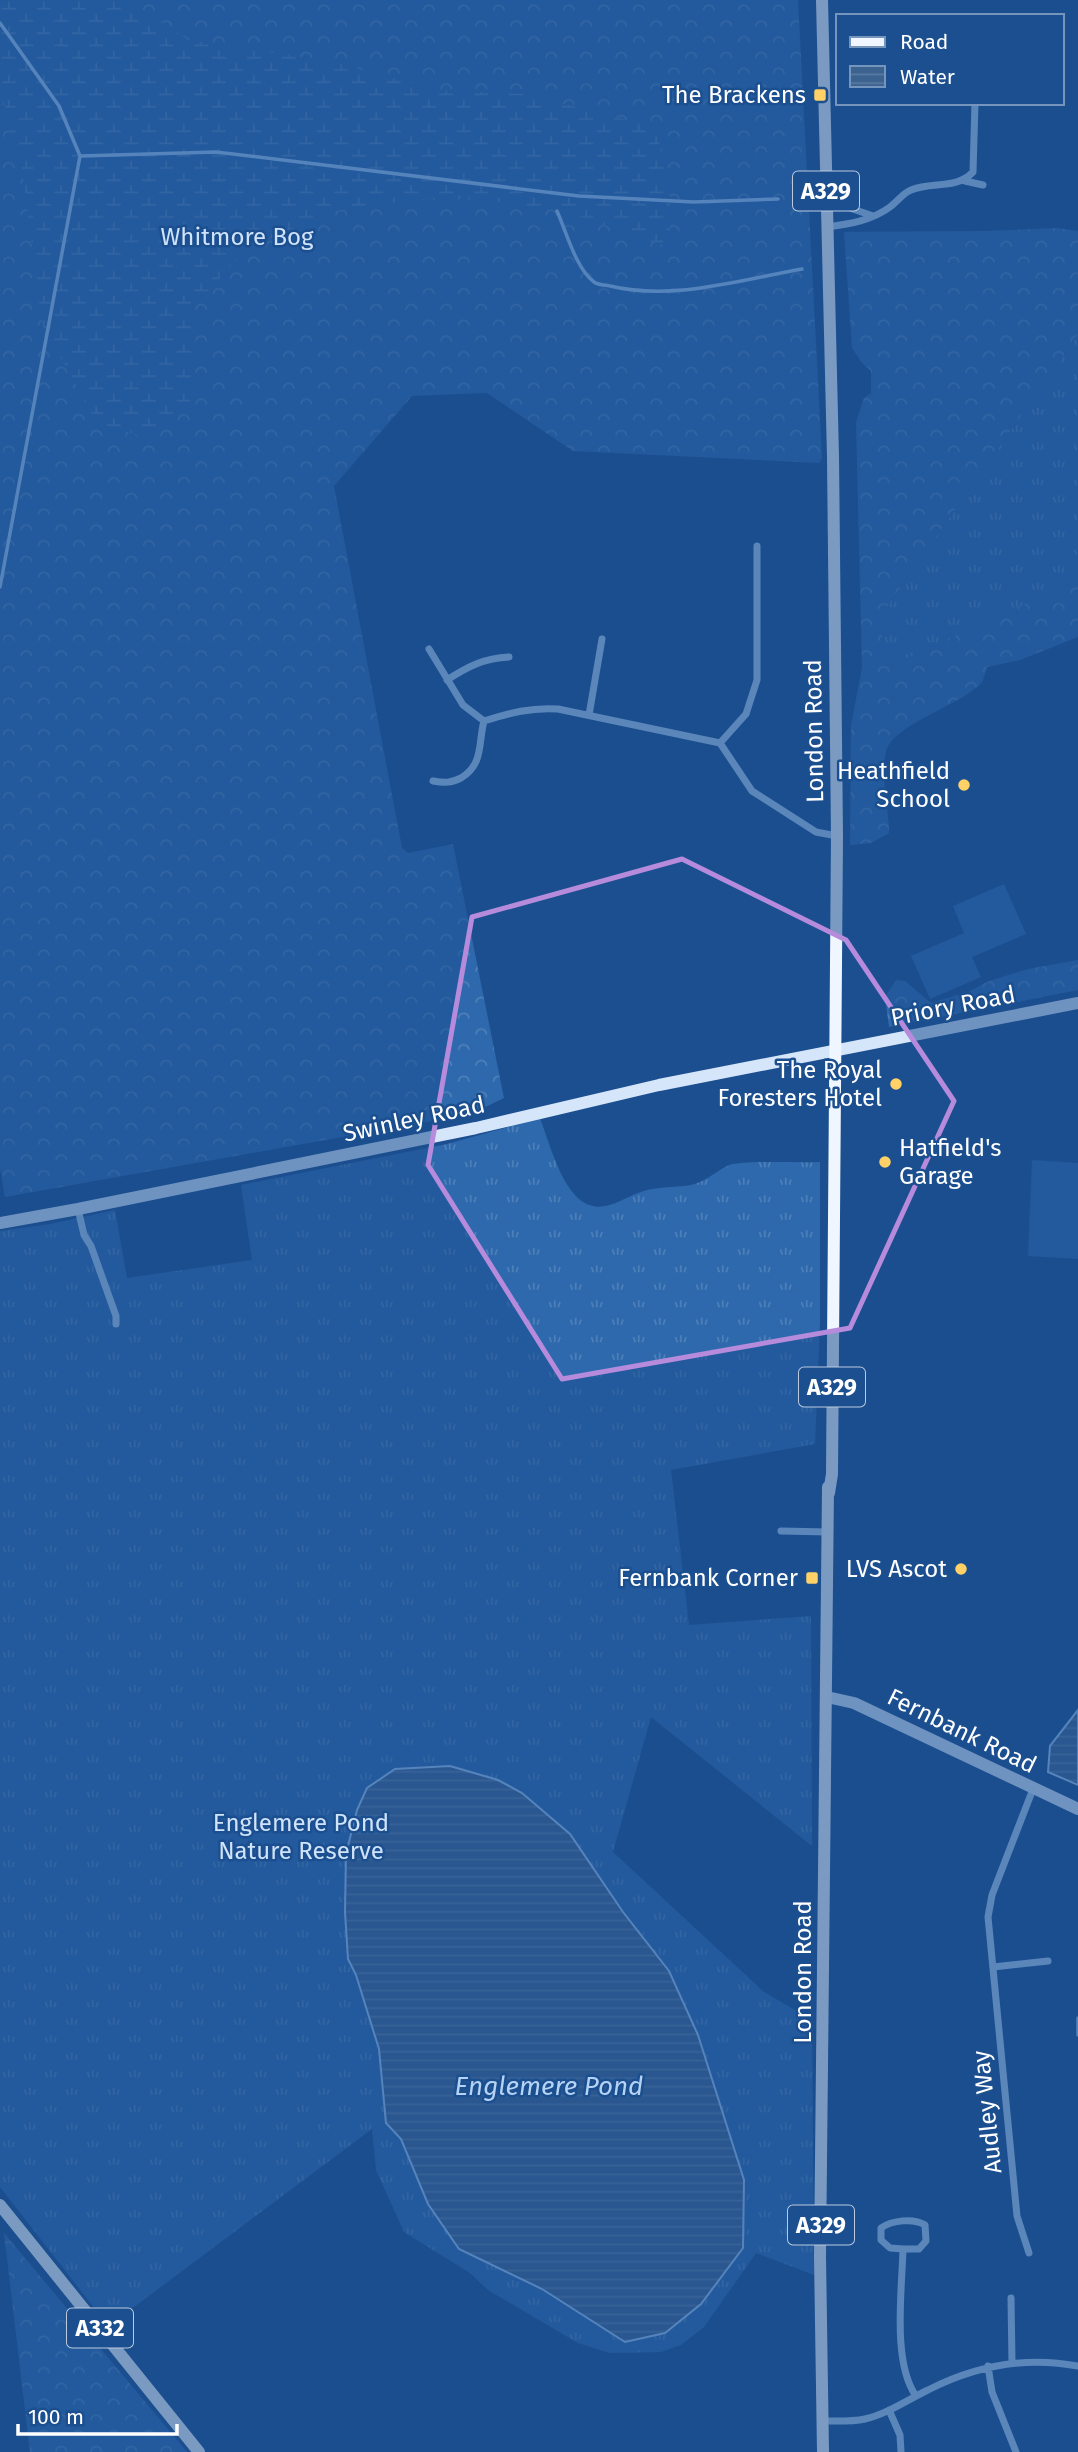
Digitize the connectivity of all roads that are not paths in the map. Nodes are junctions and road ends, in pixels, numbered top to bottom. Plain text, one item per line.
1 (822, 0) edge
2 (975, 105) edge
3 (965, 181) junction
4 (984, 185) dead end
5 (827, 201) junction
6 (873, 216) junction
7 (827, 227) junction
8 (757, 546) dead end
9 (602, 639) dead end
10 (429, 649) dead end
11 (509, 657) dead end
12 (447, 680) junction
13 (589, 715) junction
14 (484, 721) junction
15 (720, 743) junction
16 (433, 781) dead end
17 (836, 836) junction
18 (1078, 1003) edge
19 (835, 1050) junction
20 (78, 1209) junction
21 (0, 1223) edge
22 (116, 1324) dead end
23 (781, 1531) dead end
24 (828, 1532) junction
25 (827, 1697) junction
26 (1033, 1789) junction
27 (1078, 1810) edge
28 (1048, 1961) dead end
29 (993, 1966) junction
30 (0, 2205) edge
31 (903, 2249) junction
32 (1029, 2253) dead end
33 (1011, 2298) dead end
34 (1012, 2362) junction
35 (988, 2366) junction
36 (1078, 2366) edge
37 (916, 2396) junction
38 (889, 2410) junction
39 (822, 2421) junction
40 (199, 2452) edge
41 (823, 2452) edge
42 (901, 2452) edge
43 (1016, 2452) edge

1 - 5 main road, London Road / A329
2 - 3 street
3 - 4 street
3 - 6 street
5 - 6 street
5 - 7 main road, London Road / A329
6 - 7 street
7 - 17 main road, London Road / A329
8 - 15 street
9 - 13 street
10 - 12 street
11 - 12 street
12 - 14 street
13 - 14 street
13 - 15 street
14 - 16 street
15 - 17 street
17 - 19 main road, London Road / A329
18 - 19 main road, Priory Road
19 - 20 main road, Swinley Road
19 - 24 main road, London Road / A329
20 - 21 main road, Swinley Road
20 - 22 street
23 - 24 street
24 - 25 main road, London Road / A329
25 - 26 main road, Fernbank Road
25 - 39 main road, London Road / A329
26 - 27 main road, Fernbank Road
26 - 29 street, Audley Way
28 - 29 street
29 - 32 street, Audley Way
30 - 40 main road, A332
31 - 31 street
31 - 37 street
33 - 34 street
34 - 35 street
34 - 36 street
35 - 37 street
35 - 43 street
37 - 38 street
38 - 39 street
38 - 42 street
39 - 41 main road, London Road / A329

